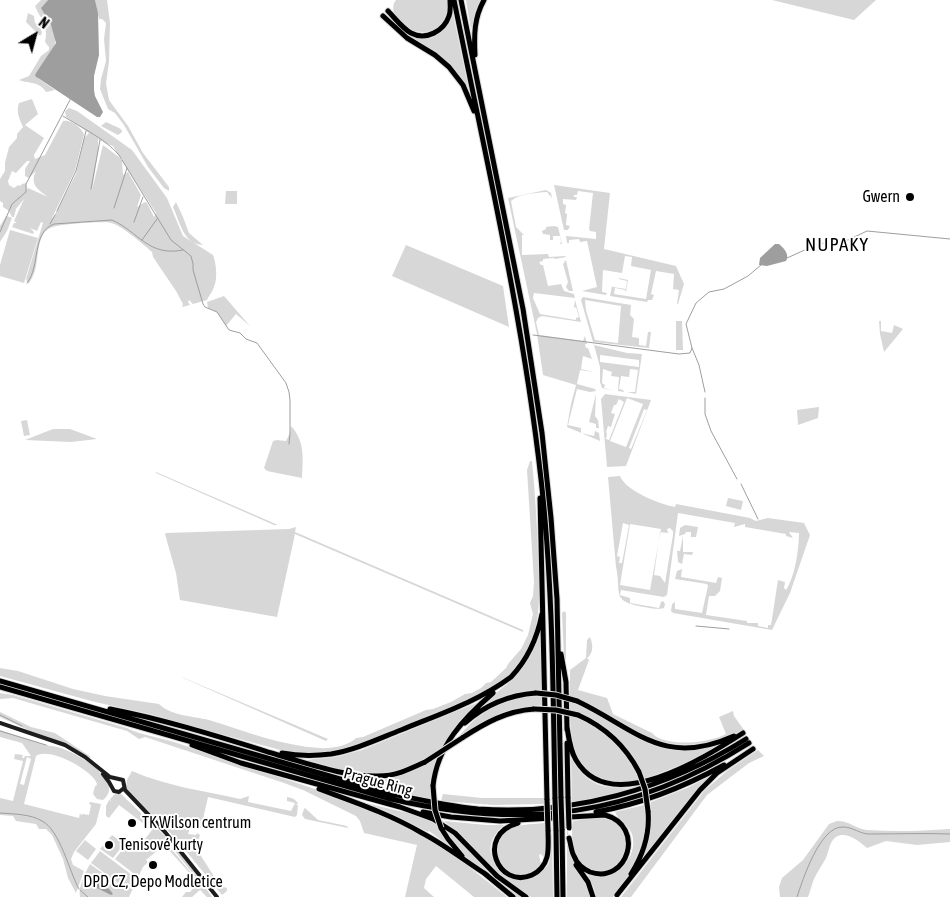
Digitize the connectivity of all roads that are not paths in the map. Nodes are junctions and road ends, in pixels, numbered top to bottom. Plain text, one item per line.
1 (450, 0) edge
2 (454, 0) edge
3 (461, 0) edge
4 (484, 0) edge
5 (388, 11) dead end
6 (383, 16) dead end
7 (476, 73) junction
8 (478, 120) junction
9 (541, 480) junction
10 (543, 599) junction
11 (558, 633) junction
12 (511, 677) junction
13 (0, 681) edge
14 (0, 687) edge
15 (83, 705) junction
16 (0, 723) edge
17 (567, 727) junction
18 (156, 732) junction
19 (745, 737) junction
20 (447, 744) junction
21 (253, 747) junction
22 (90, 761) junction
23 (277, 773) junction
24 (114, 778) junction
25 (110, 784) junction
26 (122, 790) junction
27 (558, 799) junction
28 (400, 807) junction
29 (579, 816) junction
30 (526, 821) junction
31 (559, 829) junction
32 (569, 838) junction
33 (487, 875) junction
34 (616, 896) edge
35 (217, 897) edge
36 (513, 897) edge
37 (526, 897) edge
38 (557, 897) edge
39 (563, 897) edge
40 (593, 897) edge

1 - 5 highway
2 - 8 highway
3 - 7 highway
4 - 7 highway
6 - 8 highway
7 - 11 highway
8 - 9 highway
9 - 10 highway
9 - 27 highway
10 - 12 highway
10 - 30 highway, bridge
11 - 17 highway
11 - 27 highway
12 - 20 highway
12 - 21 highway
13 - 15 highway, Prague Ring
14 - 18 highway, Prague Ring
15 - 19 highway, Prague Ring
15 - 21 highway
16 - 22 main road
17 - 19 highway
17 - 32 highway, bridge
18 - 19 highway, Prague Ring
18 - 23 highway
19 - 20 highway, bridge
20 - 33 highway, bridge
21 - 34 highway, bridge
22 - 24 main road
22 - 25 main road
23 - 28 highway
23 - 33 highway
24 - 25 main road
24 - 26 main road
25 - 26 main road
26 - 35 main road
27 - 31 highway, bridge
28 - 30 highway
28 - 37 highway
29 - 30 highway
29 - 32 highway
29 - 34 highway
31 - 38 highway
31 - 39 highway
32 - 40 highway
33 - 36 highway

